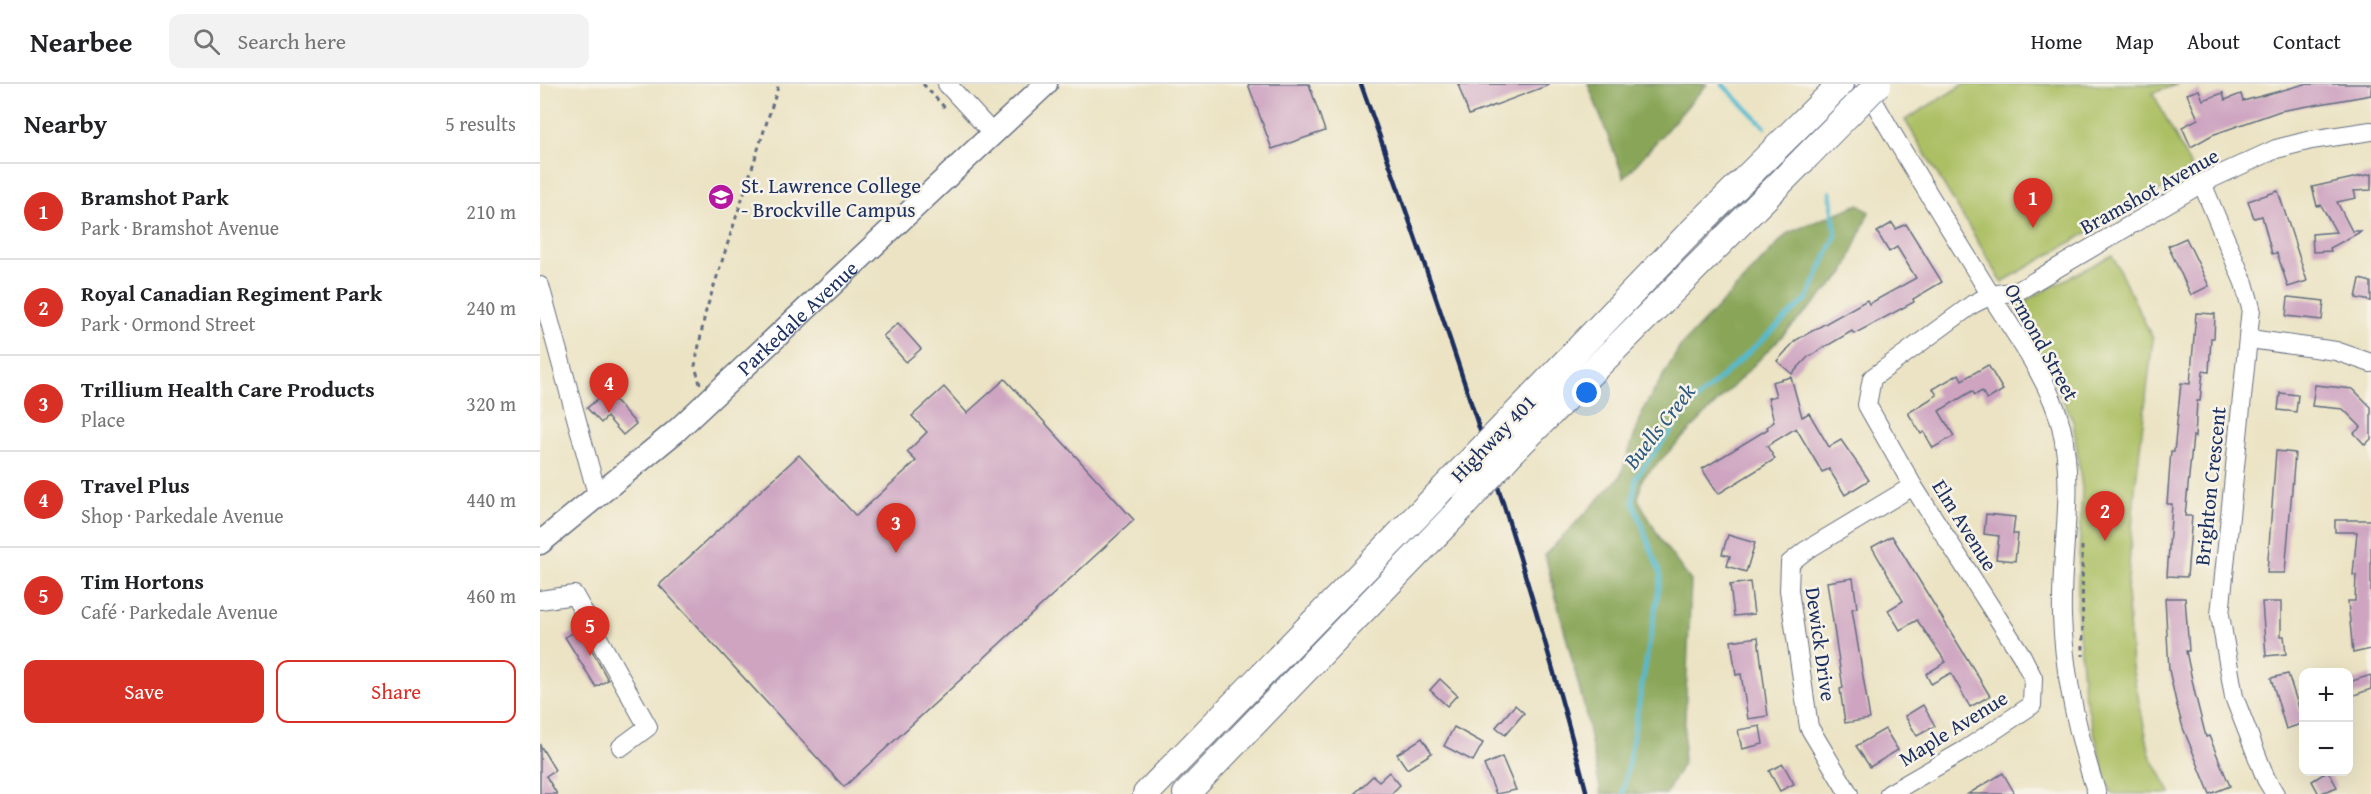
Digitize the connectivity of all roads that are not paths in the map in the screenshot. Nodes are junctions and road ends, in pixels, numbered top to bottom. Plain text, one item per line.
1 (947, 84) edge
2 (1046, 84) edge
3 (1841, 84) edge
4 (1864, 84) edge
5 (1878, 84) edge
6 (2371, 131) edge
7 (992, 134) junction
8 (2202, 183) junction
9 (540, 286) edge
10 (1991, 295) junction
11 (545, 320) edge
12 (2250, 339) junction
13 (2371, 363) edge
14 (1872, 378) joint
15 (1913, 486) junction
16 (597, 494) junction
17 (540, 543) edge
18 (540, 600) edge
19 (2034, 694) joint
20 (621, 747) dead end
21 (1146, 794) edge
22 (1186, 794) edge
23 (1849, 794) edge
24 (1889, 794) edge
25 (2097, 794) edge
26 (2275, 794) edge

1 - 7 street
2 - 7 main road, Parkedale Avenue
3 - 21 highway, Highway 401, bridge
4 - 10 street, Ormond Street
5 - 22 highway, Highway 401, bridge
6 - 8 street, Bramshot Avenue
7 - 16 main road, Parkedale Avenue
8 - 10 street, Bramshot Avenue
8 - 12 street, Brighton Crescent
9 - 11 street
10 - 14 street, Bramshot Avenue
10 - 25 street, Ormond Street
11 - 16 street
12 - 13 street
12 - 26 street, Brighton Crescent
14 - 15 street, Elm Avenue
15 - 19 street, Elm Avenue
15 - 23 street, Dewick Drive
16 - 17 main road, Parkedale Avenue
18 - 20 street
19 - 24 street, Maple Avenue

